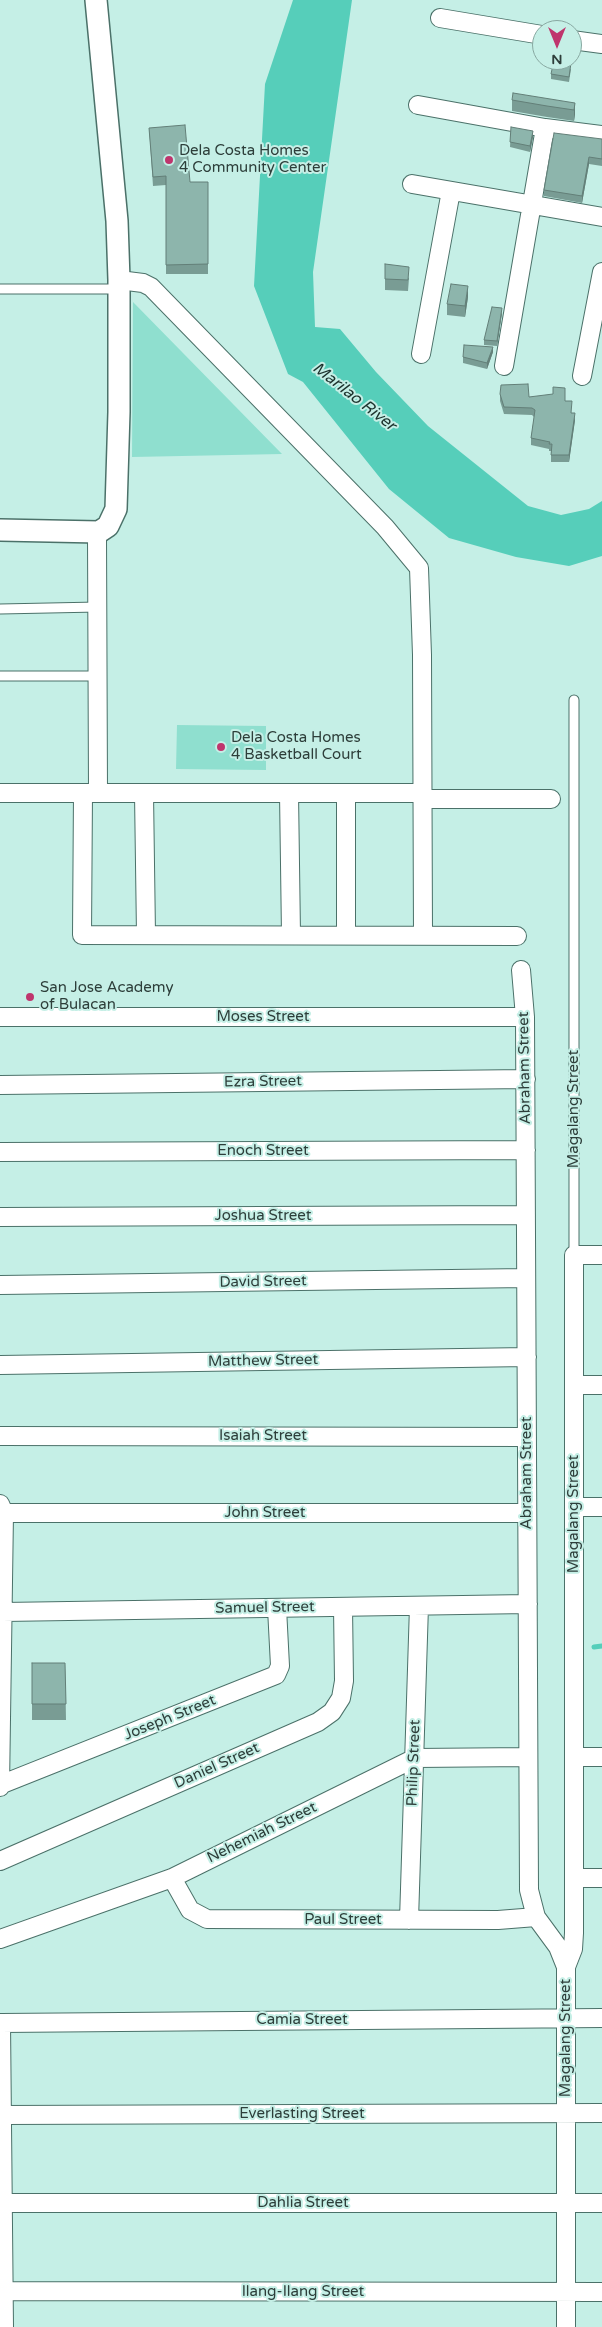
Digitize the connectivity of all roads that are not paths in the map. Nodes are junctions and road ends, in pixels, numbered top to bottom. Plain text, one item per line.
1 (96, 0) edge
2 (440, 18) dead end
3 (532, 33) edge
4 (582, 41) edge
5 (602, 44) edge
6 (418, 105) dead end
7 (545, 128) junction
8 (602, 135) edge
9 (412, 184) dead end
10 (451, 191) junction
11 (531, 205) junction
12 (602, 218) edge
13 (602, 272) edge
14 (119, 285) junction
15 (0, 289) edge
16 (421, 354) dead end
17 (504, 366) dead end
18 (582, 376) dead end
19 (0, 530) edge
20 (99, 532) junction
21 (98, 607) junction
22 (0, 609) edge
23 (0, 676) edge
24 (98, 676) junction
25 (574, 700) dead end
26 (0, 793) edge
27 (91, 793) junction
28 (144, 793) junction
29 (290, 793) junction
30 (346, 793) junction
31 (423, 796) junction
32 (550, 799) dead end
33 (146, 935) junction
34 (291, 935) junction
35 (346, 935) junction
36 (423, 935) junction
37 (516, 936) dead end
38 (521, 970) dead end
39 (0, 1017) edge
40 (525, 1017) junction
41 (526, 1079) junction
42 (0, 1085) edge
43 (526, 1150) junction
44 (0, 1152) edge
45 (526, 1215) junction
46 (0, 1217) edge
47 (574, 1255) junction
48 (602, 1255) edge
49 (526, 1278) junction
50 (0, 1285) edge
51 (527, 1357) junction
52 (0, 1365) edge
53 (574, 1384) junction
54 (602, 1384) edge
55 (0, 1436) edge
56 (527, 1437) junction
57 (574, 1507) junction
58 (602, 1507) edge
59 (2, 1508) edge
60 (527, 1513) junction
61 (528, 1604) junction
62 (419, 1606) junction
63 (343, 1607) junction
64 (277, 1608) junction
65 (3, 1612) junction
66 (528, 1757) junction
67 (574, 1757) junction
68 (602, 1757) edge
69 (414, 1758) junction
70 (0, 1786) edge
71 (0, 1861) edge
72 (172, 1878) junction
73 (574, 1878) junction
74 (602, 1878) edge
75 (536, 1917) junction
76 (409, 1920) junction
77 (0, 1939) edge
78 (566, 1967) junction
79 (566, 2018) junction
80 (602, 2018) edge
81 (1, 2021) edge
82 (566, 2113) junction
83 (602, 2113) edge
84 (2, 2115) junction
85 (566, 2203) junction
86 (602, 2203) edge
87 (3, 2204) junction
88 (4, 2291) junction
89 (566, 2292) junction
90 (602, 2292) edge
91 (4, 2327) edge
92 (566, 2327) edge

1 - 14 street
2 - 3 street
4 - 5 street
6 - 7 street
7 - 8 street
7 - 11 street
9 - 10 street
10 - 11 street
10 - 16 street
11 - 12 street
11 - 17 street
13 - 18 street
14 - 15 lane
14 - 20 street
14 - 31 street
19 - 20 street
20 - 21 street
21 - 22 lane
21 - 24 street
23 - 24 lane
24 - 27 street
25 - 47 lane, Magalang Street
26 - 27 street
27 - 28 street
27 - 33 street
28 - 29 street
28 - 33 street
29 - 30 street
29 - 34 street
30 - 31 street
30 - 35 street
31 - 32 street
31 - 36 street
33 - 34 street
34 - 35 street
35 - 36 street
36 - 37 street
38 - 40 street, Abraham Street
39 - 40 street, Moses Street
40 - 41 street, Abraham Street
41 - 42 street, Ezra Street
41 - 43 street, Abraham Street
43 - 44 street, Enoch Street
43 - 45 street, Abraham Street
45 - 46 street, Joshua Street
45 - 49 street, Abraham Street
47 - 48 street
47 - 53 street, Magalang Street
49 - 50 street, David Street
49 - 51 street, Abraham Street
51 - 52 street, Matthew Street
51 - 56 street, Abraham Street
53 - 54 street
53 - 57 street, Magalang Street
55 - 56 street, Isaiah Street
56 - 60 street, Abraham Street
57 - 58 street
57 - 67 street, Magalang Street
59 - 60 street, John Street
59 - 65 street
60 - 61 street, Abraham Street
61 - 62 street, Samuel Street
61 - 66 street, Abraham Street
62 - 63 street, Samuel Street
62 - 69 street, Philip Street
63 - 64 street, Samuel Street
63 - 71 street, Daniel Street
64 - 65 street, Samuel Street
64 - 70 street, Joseph Street
65 - 70 street
66 - 69 street, Nehemiah Street
66 - 75 street, Abraham Street
67 - 68 street
67 - 73 street, Magalang Street
69 - 72 street, Nehemiah Street
69 - 76 street, Philip Street
72 - 76 street, Paul Street
72 - 77 street, Nehemiah Street
73 - 74 street
73 - 78 street, Magalang Street
75 - 76 street, Paul Street
75 - 78 street, Abraham Street
78 - 79 street, Magalang Street
79 - 80 street, Camia Street
79 - 81 street, Camia Street
79 - 82 street, Magalang Street
81 - 84 street
82 - 83 street, Everlasting Street
82 - 84 street, Everlasting Street
82 - 85 street, Magalang Street
84 - 87 street
85 - 86 street, Dahlia Street
85 - 87 street, Dahlia Street
85 - 89 street, Magalang Street
87 - 88 street
88 - 89 street, Ilang-Ilang Street
88 - 91 street
89 - 90 street, Ilang-Ilang Street
89 - 92 street, Magalang Street

